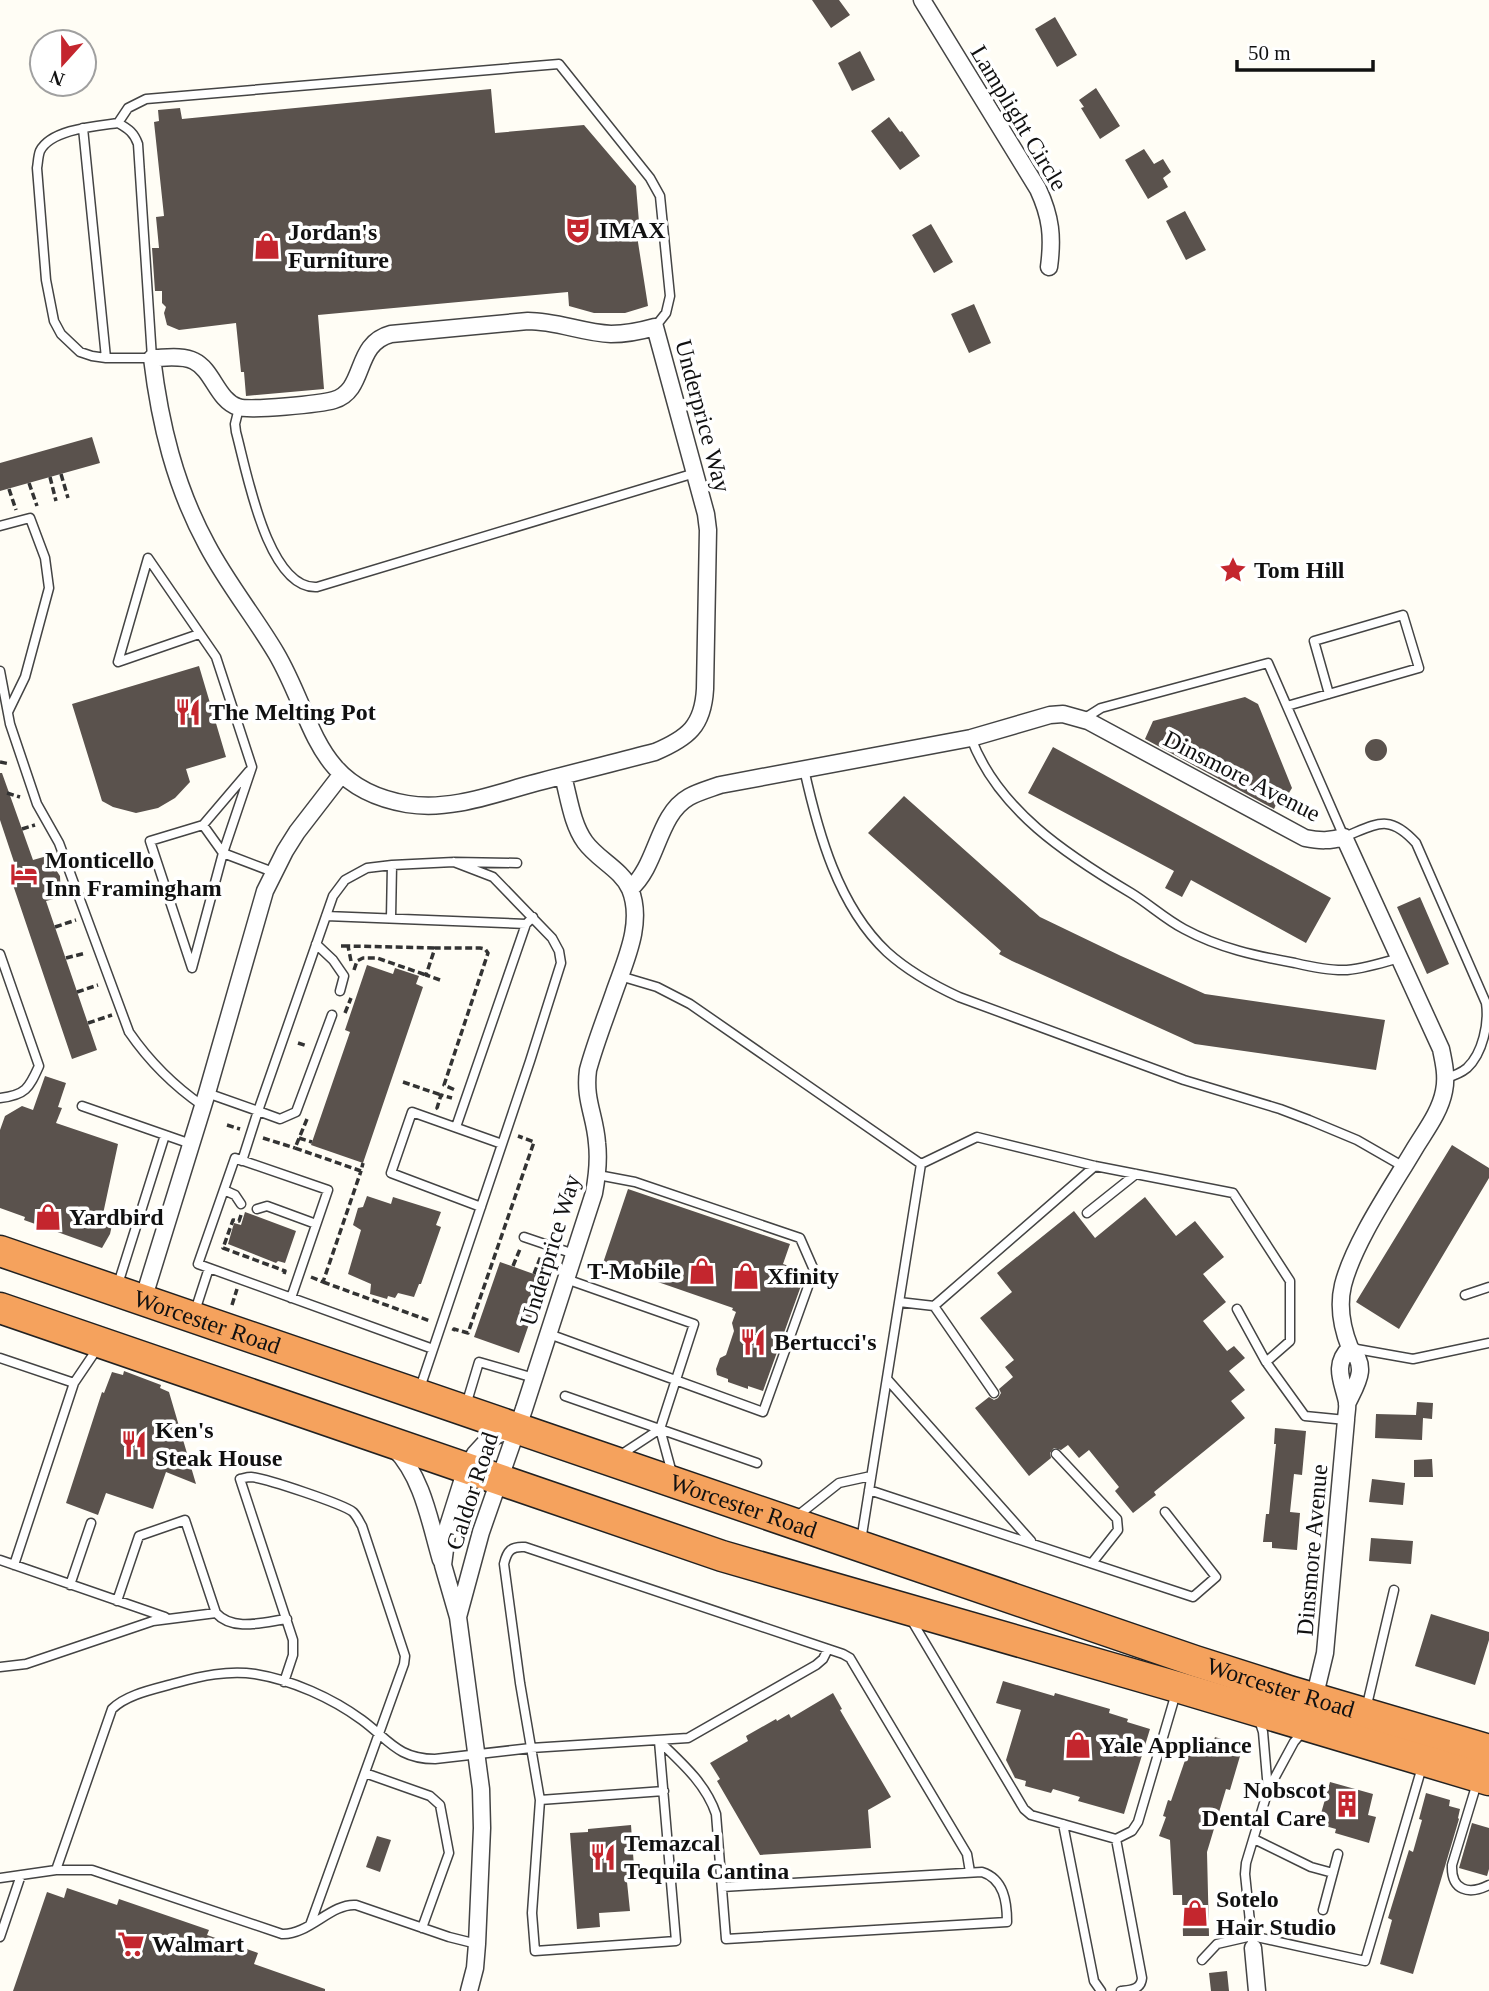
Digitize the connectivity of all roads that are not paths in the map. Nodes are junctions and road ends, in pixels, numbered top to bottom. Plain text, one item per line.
1 (922, 0) edge
2 (118, 124) junction
3 (83, 128) junction
4 (1049, 267) dead end
5 (655, 327) junction
6 (106, 358) junction
7 (152, 358) junction
8 (239, 408) junction
9 (695, 473) junction
10 (0, 526) edge
11 (199, 634) junction
12 (0, 671) edge
13 (1329, 694) junction
14 (1287, 706) junction
15 (8, 712) junction
16 (1082, 720) junction
17 (971, 738) junction
18 (252, 767) junction
19 (804, 769) junction
20 (341, 775) junction
21 (563, 776) junction
22 (203, 825) junction
23 (1345, 837) junction
24 (223, 853) junction
25 (454, 862) junction
26 (517, 863) dead end
27 (392, 865) junction
28 (273, 872) junction
29 (629, 889) junction
30 (326, 916) junction
31 (533, 917) junction
32 (391, 918) junction
33 (526, 924) junction
34 (316, 944) junction
35 (0, 954) edge
36 (1399, 958) junction
37 (620, 976) junction
38 (340, 991) dead end
39 (332, 1015) dead end
40 (1446, 1078) junction
41 (0, 1098) edge
42 (205, 1100) junction
43 (82, 1106) dead end
44 (258, 1111) junction
45 (456, 1127) junction
46 (165, 1135) junction
47 (191, 1144) junction
48 (502, 1144) junction
49 (242, 1161) junction
50 (921, 1164) junction
51 (1095, 1166) junction
52 (1404, 1167) junction
53 (1136, 1174) junction
54 (598, 1175) junction
55 (224, 1190) junction
56 (260, 1199) dead end
57 (268, 1206) junction
58 (481, 1207) junction
59 (241, 1209) road end
60 (257, 1209) dead end
61 (1087, 1213) dead end
62 (316, 1224) junction
63 (524, 1237) road end
64 (0, 1251) edge
65 (575, 1255) junction
66 (209, 1268) junction
67 (566, 1279) junction
68 (1489, 1287) edge
69 (129, 1295) junction
70 (1465, 1296) dead end
71 (291, 1297) junction
72 (899, 1301) junction
73 (934, 1306) junction
74 (0, 1308) edge
75 (1237, 1309) dead end
76 (193, 1317) junction
77 (549, 1334) junction
78 (100, 1343) junction
79 (1489, 1343) edge
80 (1350, 1348) junction
81 (433, 1349) junction
82 (0, 1358) edge
83 (1266, 1362) junction
84 (534, 1378) junction
85 (887, 1379) junction
86 (676, 1381) junction
87 (74, 1383) junction
88 (994, 1393) dead end
89 (418, 1395) junction
90 (565, 1396) dead end
91 (464, 1411) junction
92 (1347, 1412) junction
93 (517, 1429) junction
94 (660, 1429) junction
95 (382, 1440) junction
96 (1056, 1454) dead end
97 (611, 1461) junction
98 (757, 1463) dead end
99 (466, 1469) junction
100 (871, 1476) junction
101 (499, 1481) junction
102 (674, 1483) junction
103 (869, 1490) junction
104 (1165, 1512) dead end
105 (789, 1522) junction
106 (91, 1523) dead end
107 (1033, 1544) junction
108 (860, 1547) junction
109 (0, 1560) edge
110 (1092, 1563) junction
111 (14, 1565) junction
112 (443, 1565) junction
113 (70, 1585) junction
114 (1394, 1590) dead end
115 (117, 1601) junction
116 (904, 1608) junction
117 (216, 1613) junction
118 (458, 1617) junction
119 (168, 1618) junction
120 (287, 1619) junction
121 (828, 1649) junction
122 (0, 1667) edge
123 (284, 1682) junction
124 (1177, 1686) junction
125 (1252, 1710) junction
126 (1312, 1712) junction
127 (1365, 1714) junction
128 (379, 1735) junction
129 (659, 1741) junction
130 (531, 1748) junction
131 (476, 1754) junction
132 (1424, 1760) junction
133 (1486, 1769) edge
134 (365, 1773) junction
135 (1268, 1790) junction
136 (664, 1791) junction
137 (540, 1800) junction
138 (1063, 1824) junction
139 (1116, 1839) junction
140 (1254, 1839) junction
141 (1338, 1853) dead end
142 (56, 1870) junction
143 (970, 1872) junction
144 (1333, 1873) junction
145 (21, 1875) junction
146 (0, 1878) edge
147 (1489, 1885) edge
148 (722, 1887) junction
149 (1323, 1910) dead end
150 (310, 1925) junction
151 (422, 1928) junction
152 (0, 1937) edge
153 (1252, 1942) junction
154 (477, 1944) junction
155 (1202, 1960) dead end
156 (469, 1991) edge
157 (1101, 1991) edge
158 (1121, 1991) edge
159 (1257, 1991) edge

1 - 4 street, Lamplight Circle
2 - 3 lane
2 - 5 lane
2 - 7 lane
3 - 6 lane
3 - 6 lane
5 - 8 street, Underprice Way
5 - 9 street, Underprice Way
6 - 7 lane
7 - 8 street
7 - 20 street, Underprice Way
8 - 9 lane
9 - 21 street, Underprice Way
10 - 15 lane
11 - 11 lane
11 - 18 lane
12 - 15 lane
13 - 13 lane
13 - 14 lane
14 - 16 lane
14 - 23 lane
15 - 42 lane
16 - 17 street, Dinsmore Avenue
16 - 23 street, Dinsmore Avenue
17 - 19 street, Dinsmore Avenue
17 - 36 lane
18 - 22 lane
18 - 24 lane
19 - 29 street, Dinsmore Avenue
19 - 52 lane
20 - 21 street, Underprice Way
20 - 28 street
21 - 29 street
22 - 24 lane
22 - 24 lane
23 - 36 street, Dinsmore Avenue
23 - 40 lane
24 - 28 lane
25 - 26 lane
25 - 27 lane
25 - 31 lane
27 - 30 lane
27 - 32 lane
28 - 42 street
29 - 37 street, Underprice Way
30 - 32 lane
30 - 34 lane
31 - 33 lane
31 - 48 lane
32 - 33 lane
33 - 45 lane
34 - 38 lane
34 - 44 lane
35 - 41 lane
36 - 40 street, Dinsmore Avenue
37 - 50 lane
37 - 54 street, Underprice Way
39 - 44 lane
40 - 52 street, Dinsmore Avenue
42 - 44 lane
42 - 47 street
43 - 46 lane
44 - 49 lane
45 - 48 lane
45 - 58 lane
46 - 47 lane
46 - 69 lane
47 - 69 street
48 - 58 lane
49 - 55 lane
49 - 62 lane
50 - 51 lane
50 - 72 lane
51 - 53 lane
51 - 73 lane
52 - 80 street, Dinsmore Avenue
53 - 61 lane
53 - 83 lane
54 - 65 street, Underprice Way
54 - 86 lane
55 - 59 lane
55 - 66 lane
56 - 57 lane
57 - 60 lane
57 - 62 lane
58 - 81 lane
62 - 71 lane
63 - 65 lane
64 - 69 highway, Worcester Road
65 - 67 street, Underprice Way
66 - 71 lane
66 - 76 lane
67 - 77 street, Underprice Way
67 - 86 lane
68 - 70 lane
69 - 76 highway, Worcester Road
71 - 81 lane
72 - 73 lane
72 - 85 lane
73 - 88 lane
74 - 78 highway, Worcester Road
75 - 83 lane
76 - 89 highway, Worcester Road
77 - 84 street, Underprice Way
77 - 86 lane
78 - 87 lane
78 - 95 highway, Worcester Road
79 - 80 lane
80 - 92 street, Dinsmore Avenue
81 - 89 lane
82 - 87 lane
83 - 92 lane
84 - 91 lane
84 - 93 street, Underprice Way
85 - 100 lane
85 - 107 lane
86 - 94 lane
87 - 111 lane
89 - 91 highway, Worcester Road
90 - 94 lane
91 - 93 highway, Worcester Road
92 - 126 street, Dinsmore Avenue
93 - 97 highway, Worcester Road
93 - 99 street, Caldor Road
93 - 101 street, Caldor Road
94 - 97 lane
94 - 98 lane
94 - 102 lane
95 - 99 highway, Worcester Road
95 - 112 street
96 - 110 lane
97 - 102 highway, Worcester Road
99 - 101 highway, Worcester Road
99 - 112 street, Caldor Road
100 - 103 lane
100 - 105 lane
101 - 116 highway, Worcester Road
101 - 118 street, Caldor Road
102 - 105 highway, Worcester Road
103 - 107 lane
103 - 108 lane
104 - 110 lane
105 - 108 highway, Worcester Road
106 - 113 lane
107 - 110 lane
108 - 126 highway, Worcester Road
109 - 111 lane
111 - 113 lane
112 - 118 street, Caldor Road
113 - 115 lane
114 - 127 lane
115 - 117 lane
115 - 119 lane
116 - 124 highway, Worcester Road
116 - 138 lane
117 - 119 lane
117 - 120 lane
118 - 131 street, Caldor Road
119 - 122 lane
120 - 123 lane
120 - 128 lane
121 - 129 lane
121 - 130 lane
121 - 143 lane
123 - 128 lane
123 - 142 lane
124 - 125 highway, Worcester Road
124 - 139 lane
125 - 126 highway, Worcester Road
125 - 135 lane
126 - 127 highway, Worcester Road
126 - 132 highway, Worcester Road
126 - 135 lane
127 - 133 highway, Worcester Road
128 - 131 lane
128 - 134 lane
129 - 130 lane
129 - 136 lane
129 - 148 lane
130 - 131 lane
130 - 137 lane
131 - 154 street, Caldor Road
132 - 133 highway, Worcester Road
132 - 153 lane
133 - 147 lane
134 - 150 lane
134 - 151 lane
135 - 140 lane
136 - 137 lane
136 - 137 lane
138 - 139 lane
138 - 157 lane
139 - 158 lane
140 - 144 lane
140 - 153 lane
141 - 144 lane
142 - 145 lane
142 - 150 lane
143 - 148 lane
143 - 148 lane
144 - 149 lane
145 - 146 lane
145 - 152 lane
150 - 151 lane
151 - 154 lane
153 - 155 lane
153 - 159 street
154 - 156 street, Caldor Road

